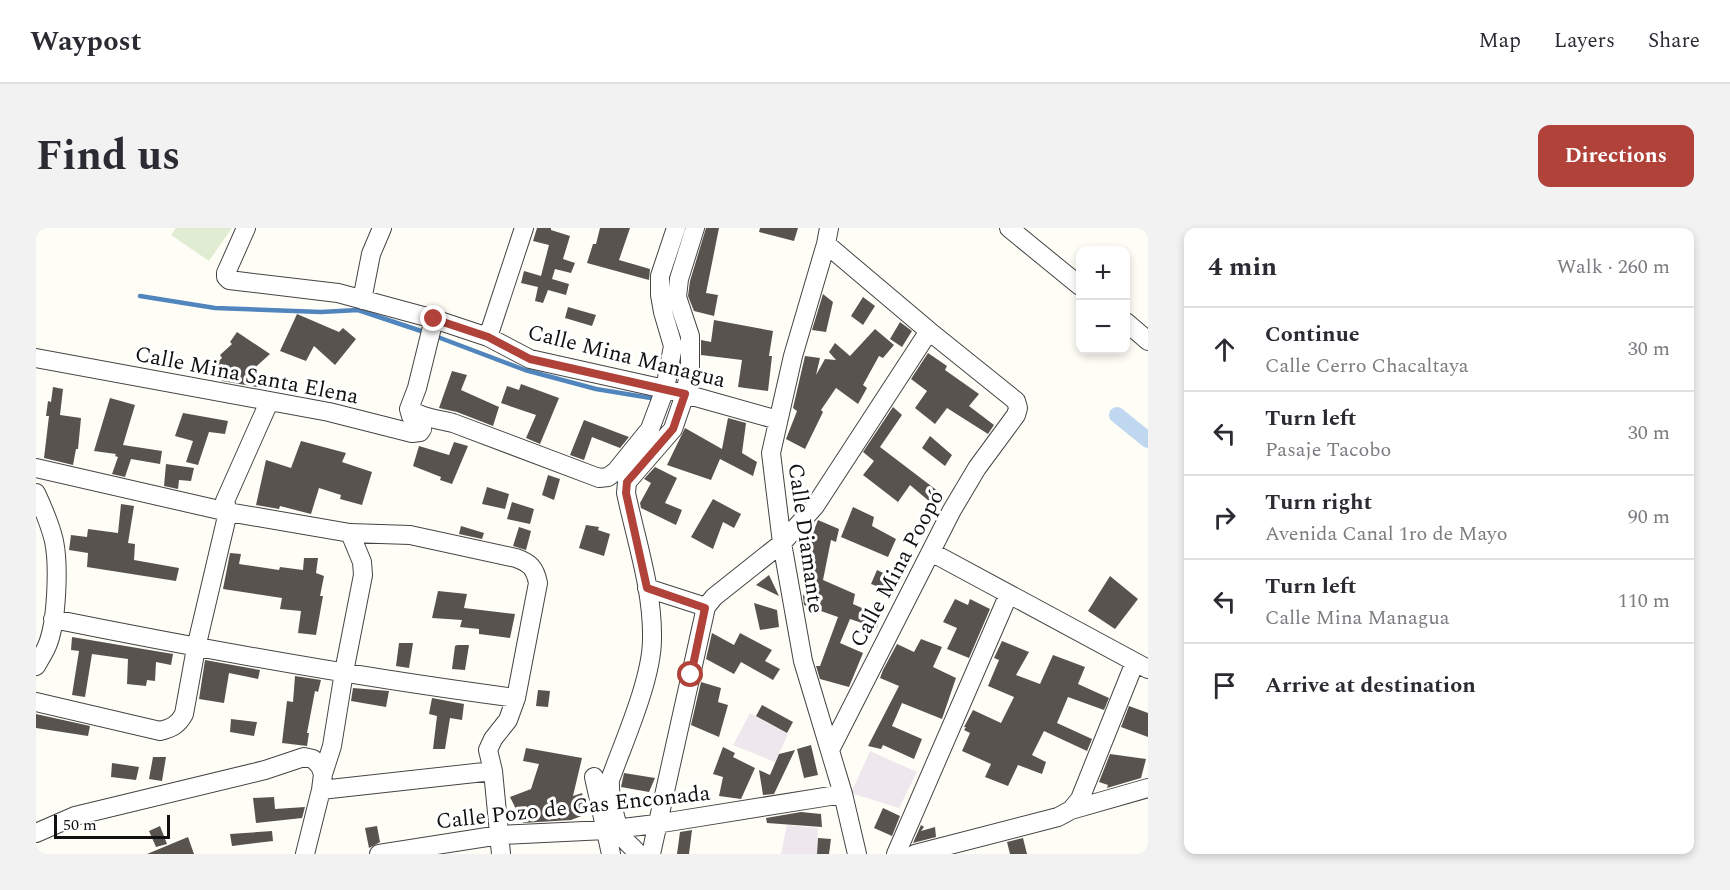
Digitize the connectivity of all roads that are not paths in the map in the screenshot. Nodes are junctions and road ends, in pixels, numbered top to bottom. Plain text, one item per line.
1 (246, 228) edge
2 (382, 228) edge
3 (524, 228) edge
4 (676, 228) edge
5 (695, 228) edge
6 (1009, 228) edge
7 (828, 236) edge
8 (1076, 283) edge
9 (362, 300) junction
10 (434, 319) junction
11 (1130, 326) edge
12 (929, 331) junction
13 (488, 337) junction
14 (1148, 341) edge
15 (36, 358) edge
16 (665, 389) junction
17 (685, 394) junction
18 (269, 402) junction
19 (409, 409) junction
20 (778, 420) junction
21 (36, 468) edge
22 (36, 493) edge
23 (40, 511) edge
24 (228, 512) junction
25 (350, 533) junction
26 (782, 543) junction
27 (931, 552) junction
28 (647, 588) junction
29 (1008, 596) junction
30 (705, 608) junction
31 (53, 619) junction
32 (196, 648) junction
33 (1142, 665) edge
34 (36, 666) edge
35 (344, 672) junction
36 (516, 698) junction
37 (36, 702) edge
38 (830, 750) junction
39 (493, 771) junction
40 (594, 777) dead end
41 (322, 782) junction
42 (1148, 788) edge
43 (843, 794) junction
44 (1071, 810) junction
45 (656, 824) junction
46 (613, 830) junction
47 (36, 833) edge
48 (500, 835) junction
49 (305, 854) edge
50 (379, 854) edge
51 (501, 854) edge
52 (611, 854) edge
53 (638, 854) edge
54 (651, 854) edge
55 (857, 854) edge
56 (896, 854) edge
57 (915, 854) edge

1 - 9 street, Calle Mina Managua
2 - 9 street
3 - 13 street
4 - 16 street
5 - 17 street
6 - 8 street
7 - 12 street
7 - 20 street, Calle Diamante
9 - 10 street, Calle Mina Managua
10 - 13 street, Calle Mina Managua
10 - 19 street
11 - 14 street
12 - 26 street
12 - 27 street, Calle Mina Poopó
13 - 16 street, Calle Mina Managua
15 - 18 street, Calle Mina Santa Elena
16 - 17 street, Calle Mina Managua
16 - 19 street
17 - 20 street, Calle Mina Managua
17 - 28 street
18 - 19 street, Calle Mina Santa Elena
18 - 24 street
20 - 26 street, Calle Diamante
21 - 24 street
22 - 23 street
23 - 31 street
24 - 25 street
24 - 32 street
25 - 35 street
25 - 36 street
26 - 30 street
26 - 38 street, Calle Diamante
27 - 29 street
27 - 38 street, Calle Mina Poopó
28 - 30 street
28 - 46 street
29 - 33 street
29 - 56 street
30 - 45 street
31 - 32 street
31 - 34 street
32 - 35 street
32 - 37 street
33 - 44 street
35 - 36 street
35 - 41 street
36 - 39 street
38 - 43 street, Calle Diamante
39 - 41 street
39 - 48 street
40 - 46 street
41 - 47 street
41 - 49 street
42 - 44 street
43 - 45 street, Calle Pozo de Gas Enconada
43 - 55 street, Calle Diamante
44 - 57 street
45 - 46 street, Calle Pozo de Gas Enconada
45 - 54 street
46 - 48 street, Calle Pozo de Gas Enconada
46 - 52 street
46 - 53 street
48 - 50 street, Calle Pozo de Gas Enconada
48 - 51 street

